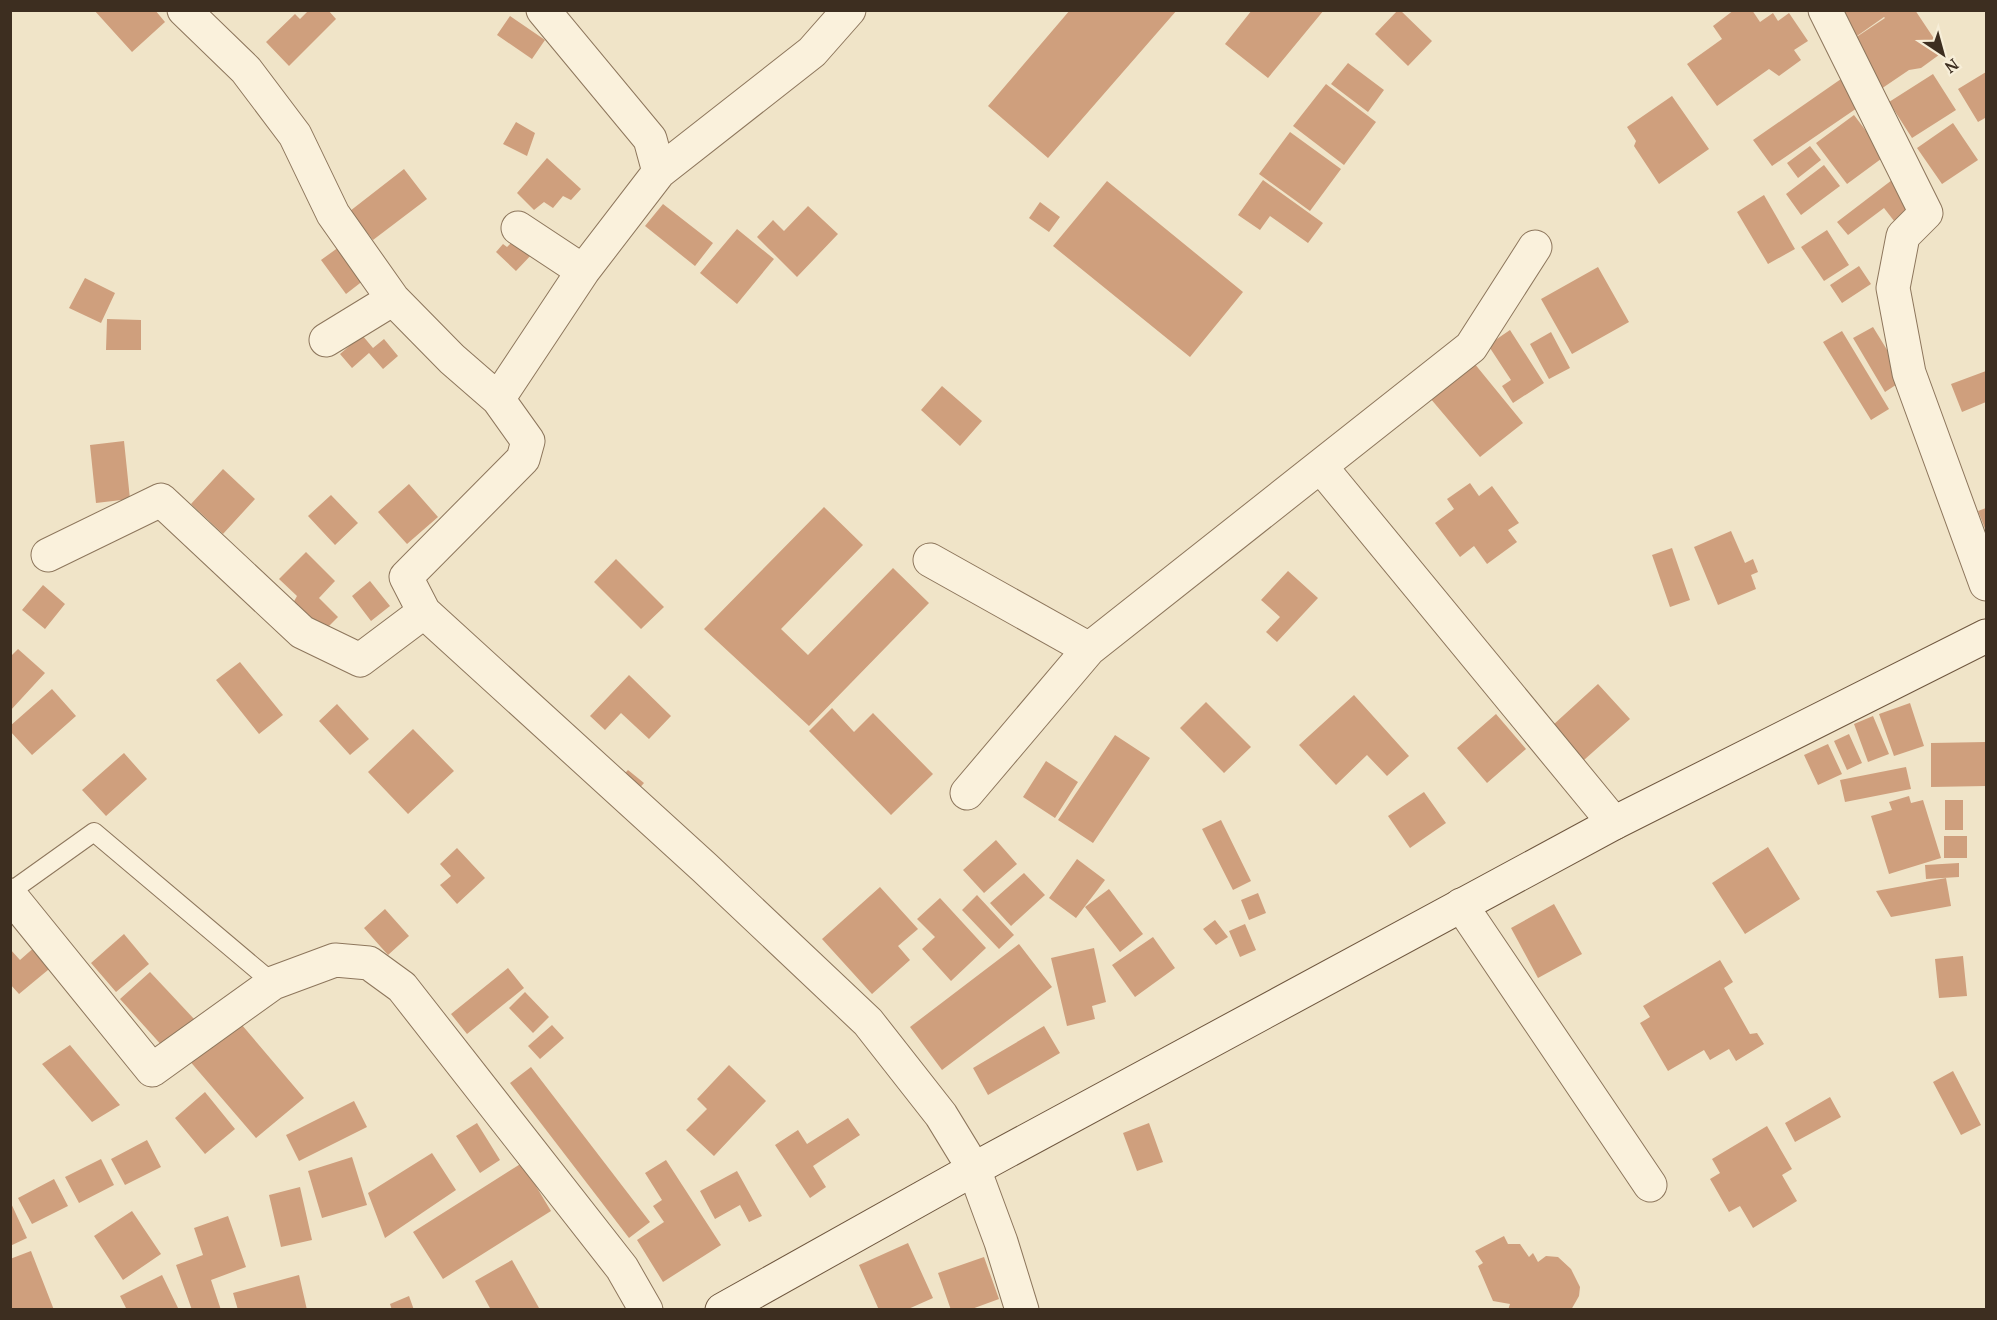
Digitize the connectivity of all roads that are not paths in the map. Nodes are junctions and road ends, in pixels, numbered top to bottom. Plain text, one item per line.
1 (184, 10) edge
2 (543, 10) edge
3 (849, 10) edge
4 (1825, 10) edge
5 (659, 172) junction
6 (518, 228) dead end
7 (1535, 247) dead end
8 (583, 271) junction
9 (393, 299) junction
10 (326, 340) dead end
11 (498, 399) junction
12 (1321, 466) junction
13 (48, 555) dead end
14 (930, 560) dead end
15 (1986, 584) edge
16 (424, 612) junction
17 (1986, 636) edge
18 (1089, 649) junction
19 (968, 793) dead end
20 (1614, 823) junction
21 (10, 893) edge
22 (1461, 905) junction
23 (273, 983) junction
24 (974, 1168) junction
25 (1650, 1185) dead end
26 (646, 1310) edge
27 (722, 1310) edge
28 (1022, 1310) edge

1 - 9 street
2 - 5 street
3 - 5 street
4 - 15 street
5 - 8 street
6 - 8 street
7 - 12 street
8 - 11 street
9 - 10 street
9 - 11 street
11 - 16 street
12 - 18 street
12 - 20 street
13 - 16 street
14 - 18 street
16 - 24 street
17 - 20 street
18 - 19 street
20 - 22 street
21 - 23 lane
21 - 23 street
22 - 24 street
22 - 25 street
23 - 26 street
24 - 27 street
24 - 28 street

